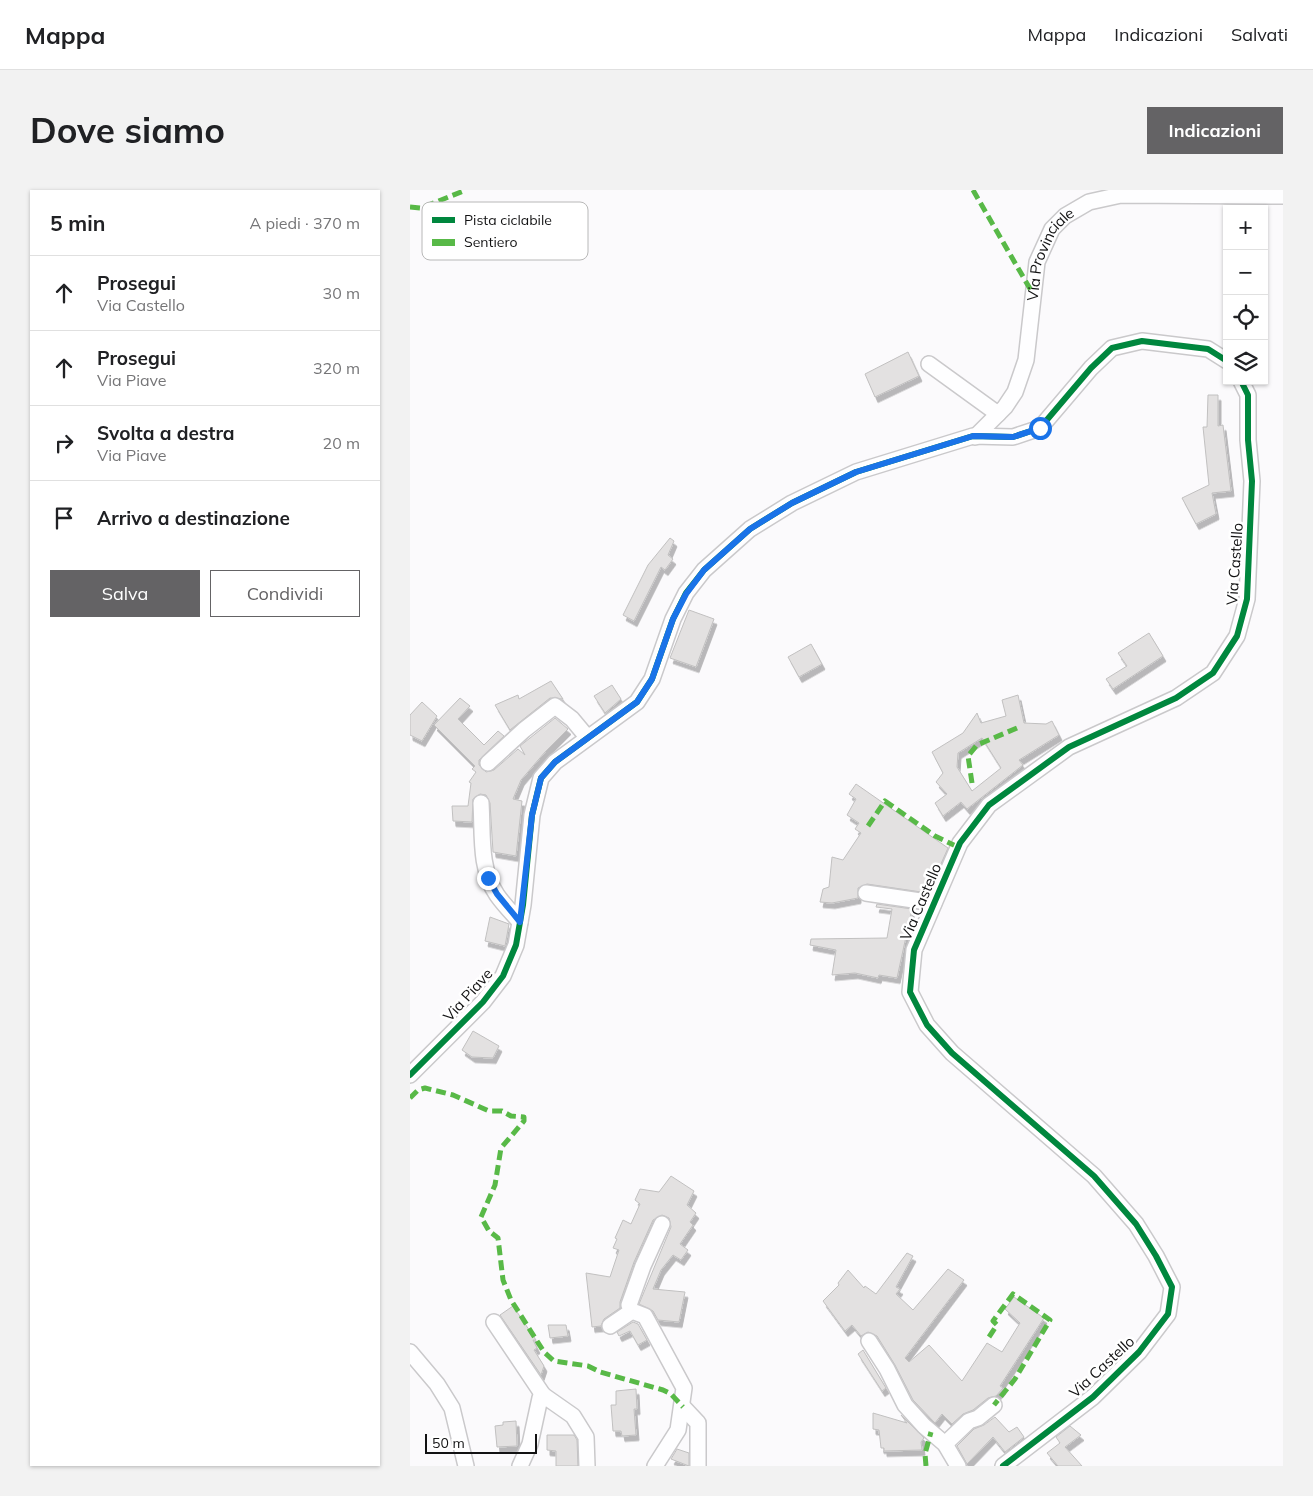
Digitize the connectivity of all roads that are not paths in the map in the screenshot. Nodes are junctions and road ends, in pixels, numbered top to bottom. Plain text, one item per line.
1 (1283, 196) edge
2 (1223, 358) edge
3 (929, 364) dead end
4 (1243, 385) edge
5 (998, 414) junction
6 (975, 437) junction
7 (587, 737) junction
8 (488, 763) dead end
9 (482, 803) dead end
10 (866, 893) dead end
11 (934, 903) junction
12 (520, 922) junction
13 (410, 1075) edge
14 (662, 1224) dead end
15 (632, 1312) junction
16 (494, 1322) dead end
17 (610, 1326) dead end
18 (869, 1341) dead end
19 (410, 1352) edge
20 (543, 1395) junction
21 (994, 1405) dead end
22 (683, 1407) junction
23 (945, 1444) junction
24 (466, 1466) edge
25 (520, 1466) edge
26 (587, 1466) edge
27 (655, 1466) edge
28 (698, 1466) edge
29 (958, 1466) edge
30 (1003, 1466) edge

1 - 5 street, Via Provinciale
2 - 6 street
3 - 5 street
4 - 11 street, Via Castello
5 - 6 street, Via Provinciale
6 - 7 street, Via Piave
7 - 8 street
7 - 12 street, Via Piave
9 - 12 street
10 - 11 street
11 - 30 street, Via Castello
12 - 13 street, Via Piave
14 - 15 street
15 - 17 street
15 - 22 street
16 - 20 street
18 - 23 street
19 - 24 street
20 - 25 street
20 - 26 street
21 - 23 street
22 - 27 street
22 - 28 street
23 - 29 street

